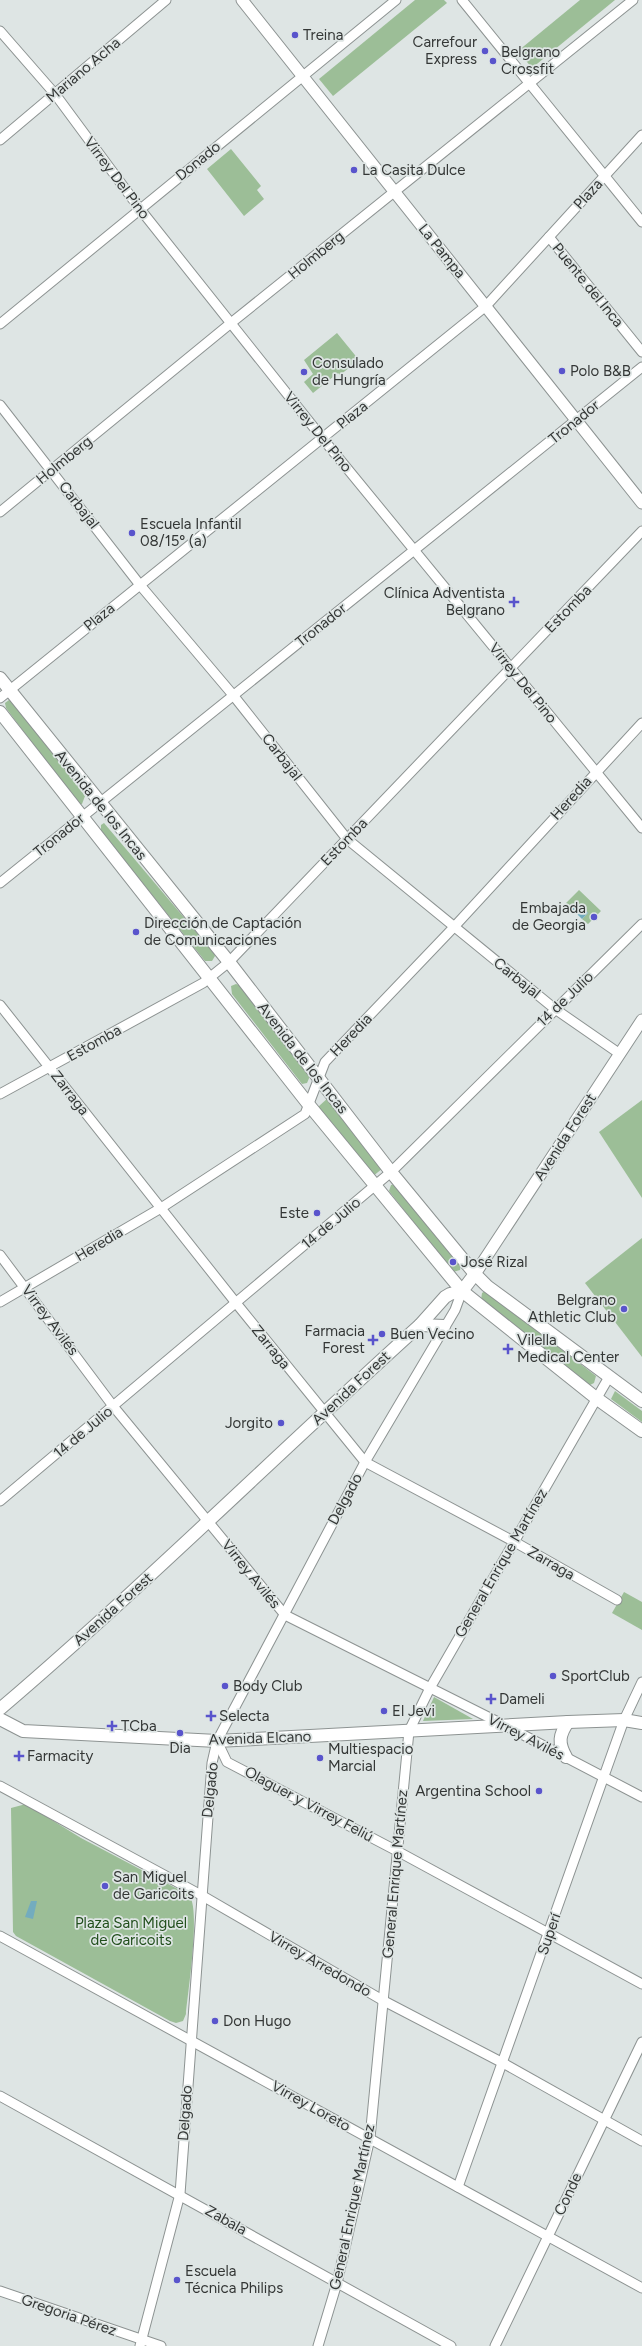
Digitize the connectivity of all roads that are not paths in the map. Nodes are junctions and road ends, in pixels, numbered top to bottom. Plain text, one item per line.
1 (166, 0) edge
2 (242, 0) edge
3 (396, 0) edge
4 (462, 0) edge
5 (633, 0) edge
6 (0, 31) edge
7 (302, 76) junction
8 (529, 82) junction
9 (55, 94) junction
10 (642, 135) edge
11 (0, 140) edge
12 (604, 175) junction
13 (395, 192) junction
14 (140, 208) junction
15 (642, 222) edge
16 (549, 237) junction
17 (486, 306) junction
18 (231, 323) junction
19 (0, 324) edge
20 (642, 352) edge
21 (642, 367) edge
22 (0, 405) edge
23 (576, 421) junction
24 (323, 439) junction
25 (52, 470) junction
26 (642, 503) edge
27 (0, 512) edge
28 (642, 531) edge
29 (413, 550) junction
30 (140, 585) junction
31 (512, 668) junction
32 (0, 678) edge
33 (5, 694) edge
34 (233, 696) junction
35 (0, 712) edge
36 (642, 723) edge
37 (594, 773) junction
38 (99, 803) junction
39 (81, 817) junction
40 (642, 828) edge
41 (347, 839) junction
42 (0, 883) edge
43 (642, 924) edge
44 (454, 927) junction
45 (229, 962) junction
46 (211, 978) junction
47 (0, 1005) edge
48 (555, 1009) junction
49 (642, 1020) edge
50 (620, 1054) junction
51 (50, 1067) junction
52 (319, 1078) junction
53 (0, 1094) edge
54 (309, 1105) junction
55 (392, 1172) junction
56 (375, 1186) junction
57 (160, 1208) junction
58 (0, 1255) edge
59 (475, 1274) junction
60 (25, 1287) junction
61 (462, 1291) junction
62 (0, 1302) edge
63 (236, 1303) junction
64 (420, 1325) junction
65 (444, 1326) junction
66 (609, 1377) junction
67 (596, 1398) junction
68 (642, 1401) edge
69 (113, 1406) junction
70 (324, 1413) junction
71 (642, 1431) edge
72 (365, 1462) junction
73 (0, 1501) edge
74 (209, 1522) junction
75 (513, 1541) junction
76 (617, 1600) dead end
77 (285, 1615) junction
78 (642, 1682) edge
79 (430, 1688) junction
80 (0, 1709) edge
81 (0, 1719) edge
82 (624, 1720) junction
83 (568, 1722) junction
84 (642, 1723) edge
85 (506, 1726) junction
86 (409, 1731) junction
87 (217, 1741) junction
88 (566, 1757) junction
89 (604, 1776) junction
90 (0, 1786) edge
91 (642, 1797) edge
92 (399, 1852) junction
93 (201, 1895) junction
94 (549, 1933) junction
95 (0, 1936) edge
96 (642, 1984) edge
97 (384, 2001) junction
98 (191, 2039) junction
99 (642, 2042) edge
100 (503, 2063) junction
101 (0, 2096) edge
102 (604, 2119) junction
103 (370, 2138) junction
104 (642, 2141) edge
105 (458, 2187) junction
106 (180, 2194) junction
107 (548, 2237) junction
108 (337, 2283) junction
109 (642, 2288) edge
110 (0, 2291) edge
111 (141, 2343) edge
112 (161, 2346) edge
113 (318, 2346) edge
114 (452, 2346) edge
115 (495, 2346) edge

1 - 9 street, Mariano Acha
2 - 7 street, La Pampa
3 - 7 street, Donado
4 - 8 street
5 - 8 street, Holmberg
6 - 9 street, Virrey Del Pino
7 - 13 street, La Pampa
7 - 14 street, Donado
8 - 12 street
8 - 13 street, Holmberg
9 - 11 street, Mariano Acha
9 - 14 street, Virrey Del Pino
10 - 12 street, Plaza
12 - 15 street
12 - 16 street, Plaza
13 - 17 street, La Pampa
13 - 18 street, Holmberg
14 - 18 street, Virrey Del Pino
14 - 19 street, Donado
16 - 17 street, Plaza
16 - 20 street, Puente del Inca
17 - 23 street, La Pampa
17 - 24 street, Plaza
18 - 24 street, Virrey Del Pino
18 - 25 street, Holmberg
21 - 23 street, Tronador
22 - 25 street, Carbajal
23 - 26 street, La Pampa
23 - 29 street, Tronador
24 - 29 street, Virrey Del Pino
24 - 30 street, Plaza
25 - 27 street, Holmberg
25 - 30 street, Carbajal
28 - 31 street, Estomba
29 - 31 street, Virrey Del Pino
29 - 34 street, Tronador
30 - 33 street, Plaza
30 - 34 street, Carbajal
31 - 37 street, Virrey Del Pino
31 - 41 street, Estomba
32 - 33 main road, Avenida de los Incas
33 - 38 main road, Avenida de los Incas
34 - 38 street, Tronador
34 - 41 street, Carbajal
35 - 39 main road, Avenida de los Incas
36 - 37 street, Heredia
37 - 40 street, Virrey Del Pino
37 - 44 street, Heredia
38 - 39 street, Tronador
38 - 45 main road, Avenida de los Incas
39 - 42 street, Tronador
39 - 46 main road, Avenida de los Incas
41 - 44 street, Carbajal
41 - 45 street, Estomba
43 - 48 street, 14 de Julio
44 - 48 street, Carbajal
44 - 52 street, Heredia
45 - 46 street, Estomba
45 - 52 main road, Avenida de los Incas
46 - 51 street, Estomba
46 - 54 main road, Avenida de los Incas
47 - 51 street, Zarraga
48 - 50 street, Carbajal
48 - 55 street, 14 de Julio
49 - 50 street, Avenida Forest
50 - 59 street, Avenida Forest
51 - 53 street, Estomba
51 - 57 street, Zarraga
52 - 54 street, Heredia
52 - 55 main road, Avenida de los Incas
54 - 56 main road, Avenida de los Incas
54 - 57 street, Heredia
55 - 56 street, 14 de Julio
55 - 59 main road, Avenida de los Incas
56 - 61 main road, Avenida de los Incas
56 - 63 street, 14 de Julio
57 - 60 street, Heredia
57 - 63 street, Zarraga
58 - 60 street, Virrey Avilés
59 - 61 main road, Avenida Forest
59 - 66 main road, Avenida de los Incas
60 - 62 street, Heredia
60 - 69 street, Virrey Avilés
61 - 64 main road, Avenida Forest
61 - 65 street, Delgado
61 - 67 main road, Avenida de los Incas
63 - 69 street, 14 de Julio
63 - 70 street, Zarraga
64 - 65 main road
64 - 70 main road, Avenida Forest
65 - 72 street, Delgado
66 - 67 street, General Enrique Martínez
66 - 68 main road, Avenida de los Incas
67 - 71 main road, Avenida de los Incas
67 - 75 street, General Enrique Martínez
69 - 73 street, 14 de Julio
69 - 74 street, Virrey Avilés
70 - 72 street, Zarraga
70 - 74 main road, Avenida Forest
72 - 75 street, Zarraga
72 - 77 street, Delgado
74 - 77 street, Virrey Avilés
74 - 80 main road, Avenida Forest
75 - 76 street, Zarraga
75 - 79 street, General Enrique Martínez
77 - 79 street, Virrey Avilés
77 - 87 street, Delgado
78 - 82 street, Superí
79 - 85 street, Virrey Avilés
79 - 86 street, General Enrique Martínez
81 - 87 main road, Avenida Elcano
82 - 83 main road, Avenida Elcano
82 - 84 main road, Avenida Elcano
82 - 89 street, Superí
83 - 85 main road, Avenida Elcano
83 - 88 main road
85 - 86 main road, Avenida Elcano
85 - 88 street, Virrey Avilés
86 - 87 main road, Avenida Elcano
86 - 92 street, General Enrique Martínez
87 - 92 street, Olaguer y Virrey Feliú
87 - 93 street, Delgado
88 - 89 street, Virrey Avilés
89 - 91 street, Virrey Avilés
89 - 94 street, Superí
90 - 93 street, Virrey Arredondo
92 - 94 street, Olaguer y Virrey Feliú
92 - 97 street, General Enrique Martínez
93 - 97 street, Virrey Arredondo
93 - 98 street, Delgado
94 - 96 street, Olaguer y Virrey Feliú
94 - 100 street, Superí
95 - 98 street, Virrey Loreto
97 - 100 street, Virrey Arredondo
97 - 103 street, General Enrique Martínez
98 - 103 street, Virrey Loreto
98 - 106 street, Delgado
99 - 102 street, Conde
100 - 102 street, Virrey Arredondo
100 - 105 street, Superí
101 - 106 street, Zabala
102 - 104 street, Virrey Arredondo
102 - 107 street, Conde
103 - 105 street, Virrey Loreto
103 - 108 street, General Enrique Martínez
105 - 107 street, Virrey Loreto
106 - 108 street, Zabala
106 - 111 street, Delgado
107 - 109 street, Virrey Loreto
107 - 115 street, Conde
108 - 113 street, General Enrique Martínez
108 - 114 street, Zabala
110 - 111 street, Gregoria Pérez
111 - 112 street, Gregoria Pérez

